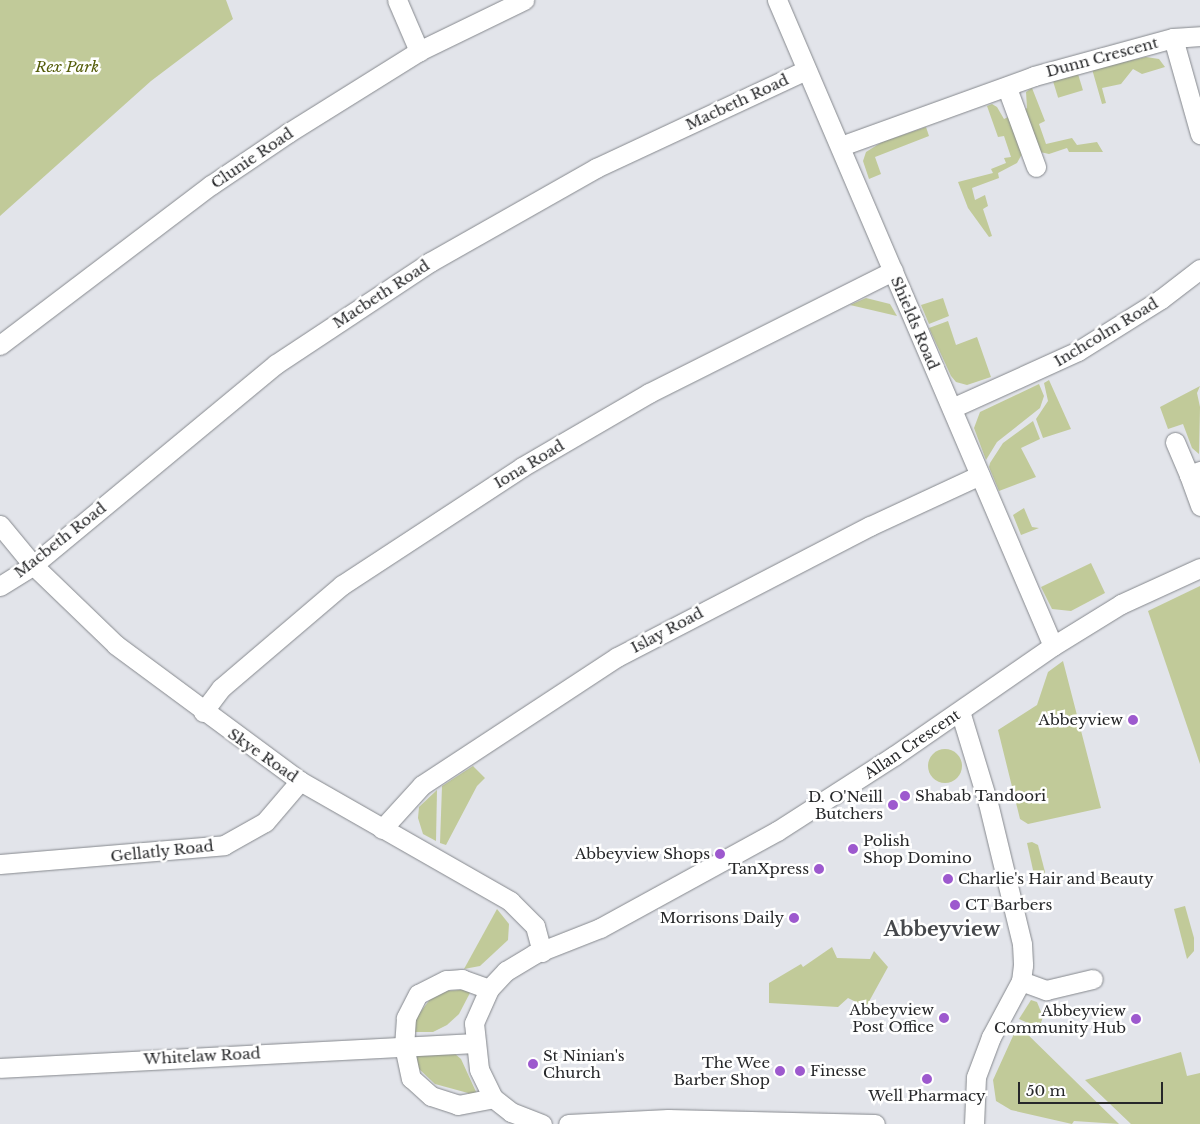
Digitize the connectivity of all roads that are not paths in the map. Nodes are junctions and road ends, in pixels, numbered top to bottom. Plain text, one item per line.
1 (397, 0) edge
2 (524, 0) edge
3 (777, 0) edge
4 (1200, 36) edge
5 (1173, 38) junction
6 (419, 51) junction
7 (806, 70) junction
8 (1007, 88) junction
9 (1200, 134) edge
10 (841, 146) junction
11 (1036, 167) dead end
12 (1200, 269) edge
13 (893, 271) junction
14 (0, 345) edge
15 (952, 408) junction
16 (1175, 442) dead end
17 (1194, 473) edge
18 (980, 475) junction
19 (1200, 506) edge
20 (0, 525) edge
21 (33, 565) junction
22 (1200, 568) edge
23 (0, 586) edge
24 (1053, 646) junction
25 (203, 712) junction
26 (960, 712) junction
27 (300, 781) junction
28 (382, 829) junction
29 (0, 864) edge
30 (542, 952) junction
31 (1093, 979) dead end
32 (1021, 981) junction
33 (489, 989) junction
34 (475, 1044) junction
35 (404, 1046) junction
36 (0, 1068) edge
37 (494, 1098) junction
38 (542, 1124) edge
39 (568, 1124) edge
40 (874, 1124) edge
41 (974, 1124) edge

1 - 6 street
2 - 6 street, Clunie Road
3 - 7 street, Shields Road
4 - 5 street, Dunn Crescent
5 - 8 street, Dunn Crescent
5 - 9 street
6 - 14 street, Clunie Road
7 - 10 street, Shields Road
7 - 21 street, Macbeth Road
8 - 10 street, Dunn Crescent
8 - 11 street
10 - 13 street, Shields Road
12 - 15 street, Inchcolm Road
13 - 15 street, Shields Road
13 - 25 street, Iona Road
15 - 18 street, Shields Road
16 - 17 street
17 - 19 street
18 - 24 street, Shields Road
18 - 28 street, Islay Road
20 - 21 street, Skye Road
21 - 23 street, Macbeth Road
21 - 25 street, Skye Road
22 - 24 street, Allan Crescent
24 - 26 street, Allan Crescent
25 - 27 street, Skye Road
26 - 30 street, Allan Crescent
26 - 32 street
27 - 28 street, Skye Road
27 - 29 street, Gellatly Road
28 - 30 street, Skye Road
30 - 33 street, Allan Crescent
31 - 32 street
32 - 41 street
33 - 34 street, Allan Crescent
33 - 35 street
34 - 35 street, Whitelaw Road
34 - 37 street, Allan Crescent
35 - 36 street, Whitelaw Road
35 - 37 street
37 - 38 street
39 - 40 street

